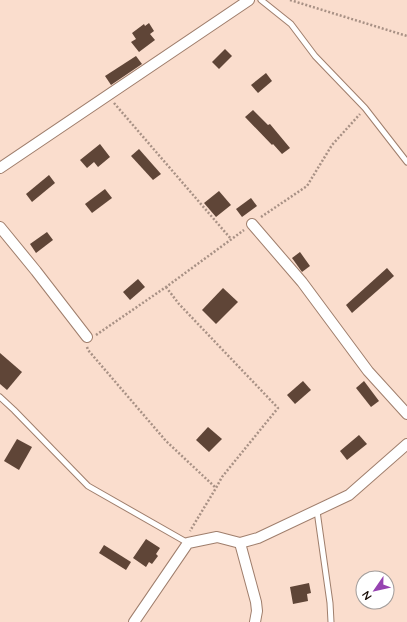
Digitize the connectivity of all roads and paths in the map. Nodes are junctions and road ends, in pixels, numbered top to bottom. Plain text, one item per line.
1 (249, 0) edge
2 (261, 0) edge
3 (290, 0) edge
4 (407, 36) edge
5 (114, 91) junction
6 (365, 108) junction
7 (407, 162) edge
8 (0, 168) edge
9 (252, 224) junction
10 (0, 228) edge
11 (231, 239) junction
12 (166, 287) junction
13 (87, 337) junction
14 (0, 397) edge
15 (407, 414) edge
16 (407, 444) edge
17 (216, 488) junction
18 (317, 511) junction
19 (188, 543) junction
20 (240, 543) junction
21 (134, 622) edge
22 (255, 622) edge
23 (331, 622) edge

1 - 5 street
2 - 6 lane
3 - 4 path
5 - 8 street
5 - 11 path
6 - 7 lane
6 - 9 path
9 - 11 path
9 - 15 street
10 - 13 street
11 - 12 path
12 - 13 path
12 - 17 path
13 - 17 path
14 - 19 lane
16 - 18 street
17 - 19 path
18 - 20 street
18 - 23 lane
19 - 20 street
19 - 21 street
20 - 22 street

